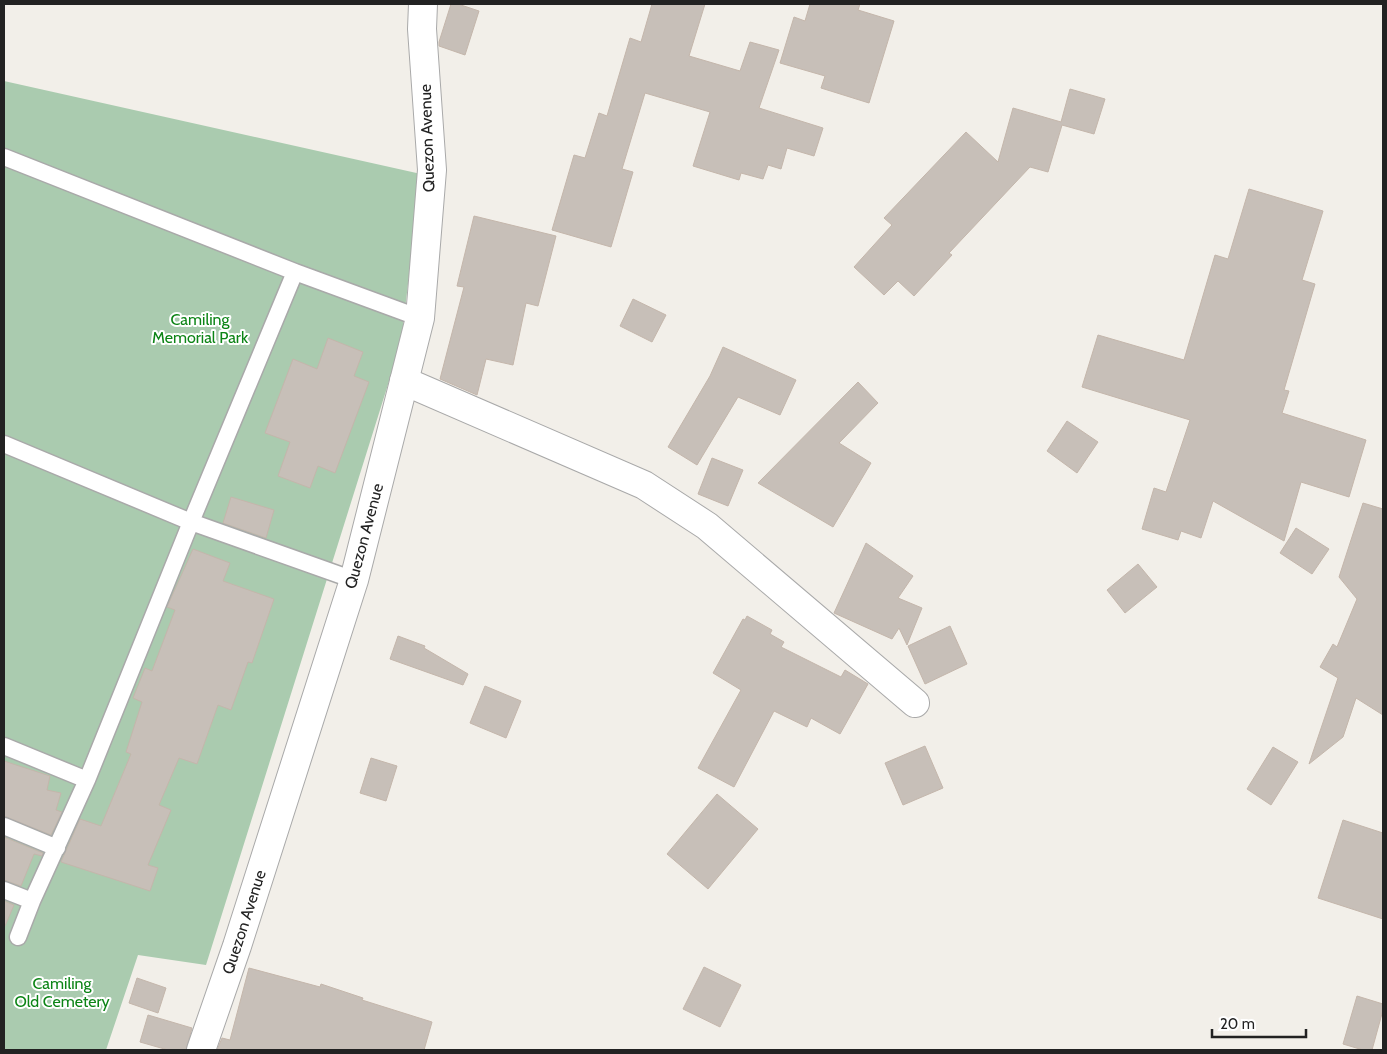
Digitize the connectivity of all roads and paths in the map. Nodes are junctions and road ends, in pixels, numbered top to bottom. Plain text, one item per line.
1 (423, 4) edge
2 (4, 157) edge
3 (295, 272) junction
4 (420, 318) junction
5 (404, 382) junction
6 (4, 444) edge
7 (191, 522) junction
8 (354, 580) junction
9 (915, 703) dead end
10 (4, 746) edge
11 (87, 780) junction
12 (4, 826) edge
13 (57, 848) junction
14 (4, 890) edge
15 (32, 901) junction
16 (18, 937) dead end
17 (201, 1050) edge

1 - 4 street, Quezon Avenue
2 - 3 lane
3 - 4 lane
3 - 7 lane
4 - 5 street, Quezon Avenue
5 - 8 street, Quezon Avenue
5 - 9 street
6 - 7 lane
7 - 8 lane
7 - 11 lane
8 - 17 street, Quezon Avenue
10 - 11 lane
11 - 13 lane
12 - 13 lane
13 - 15 lane
14 - 15 lane
15 - 16 lane

